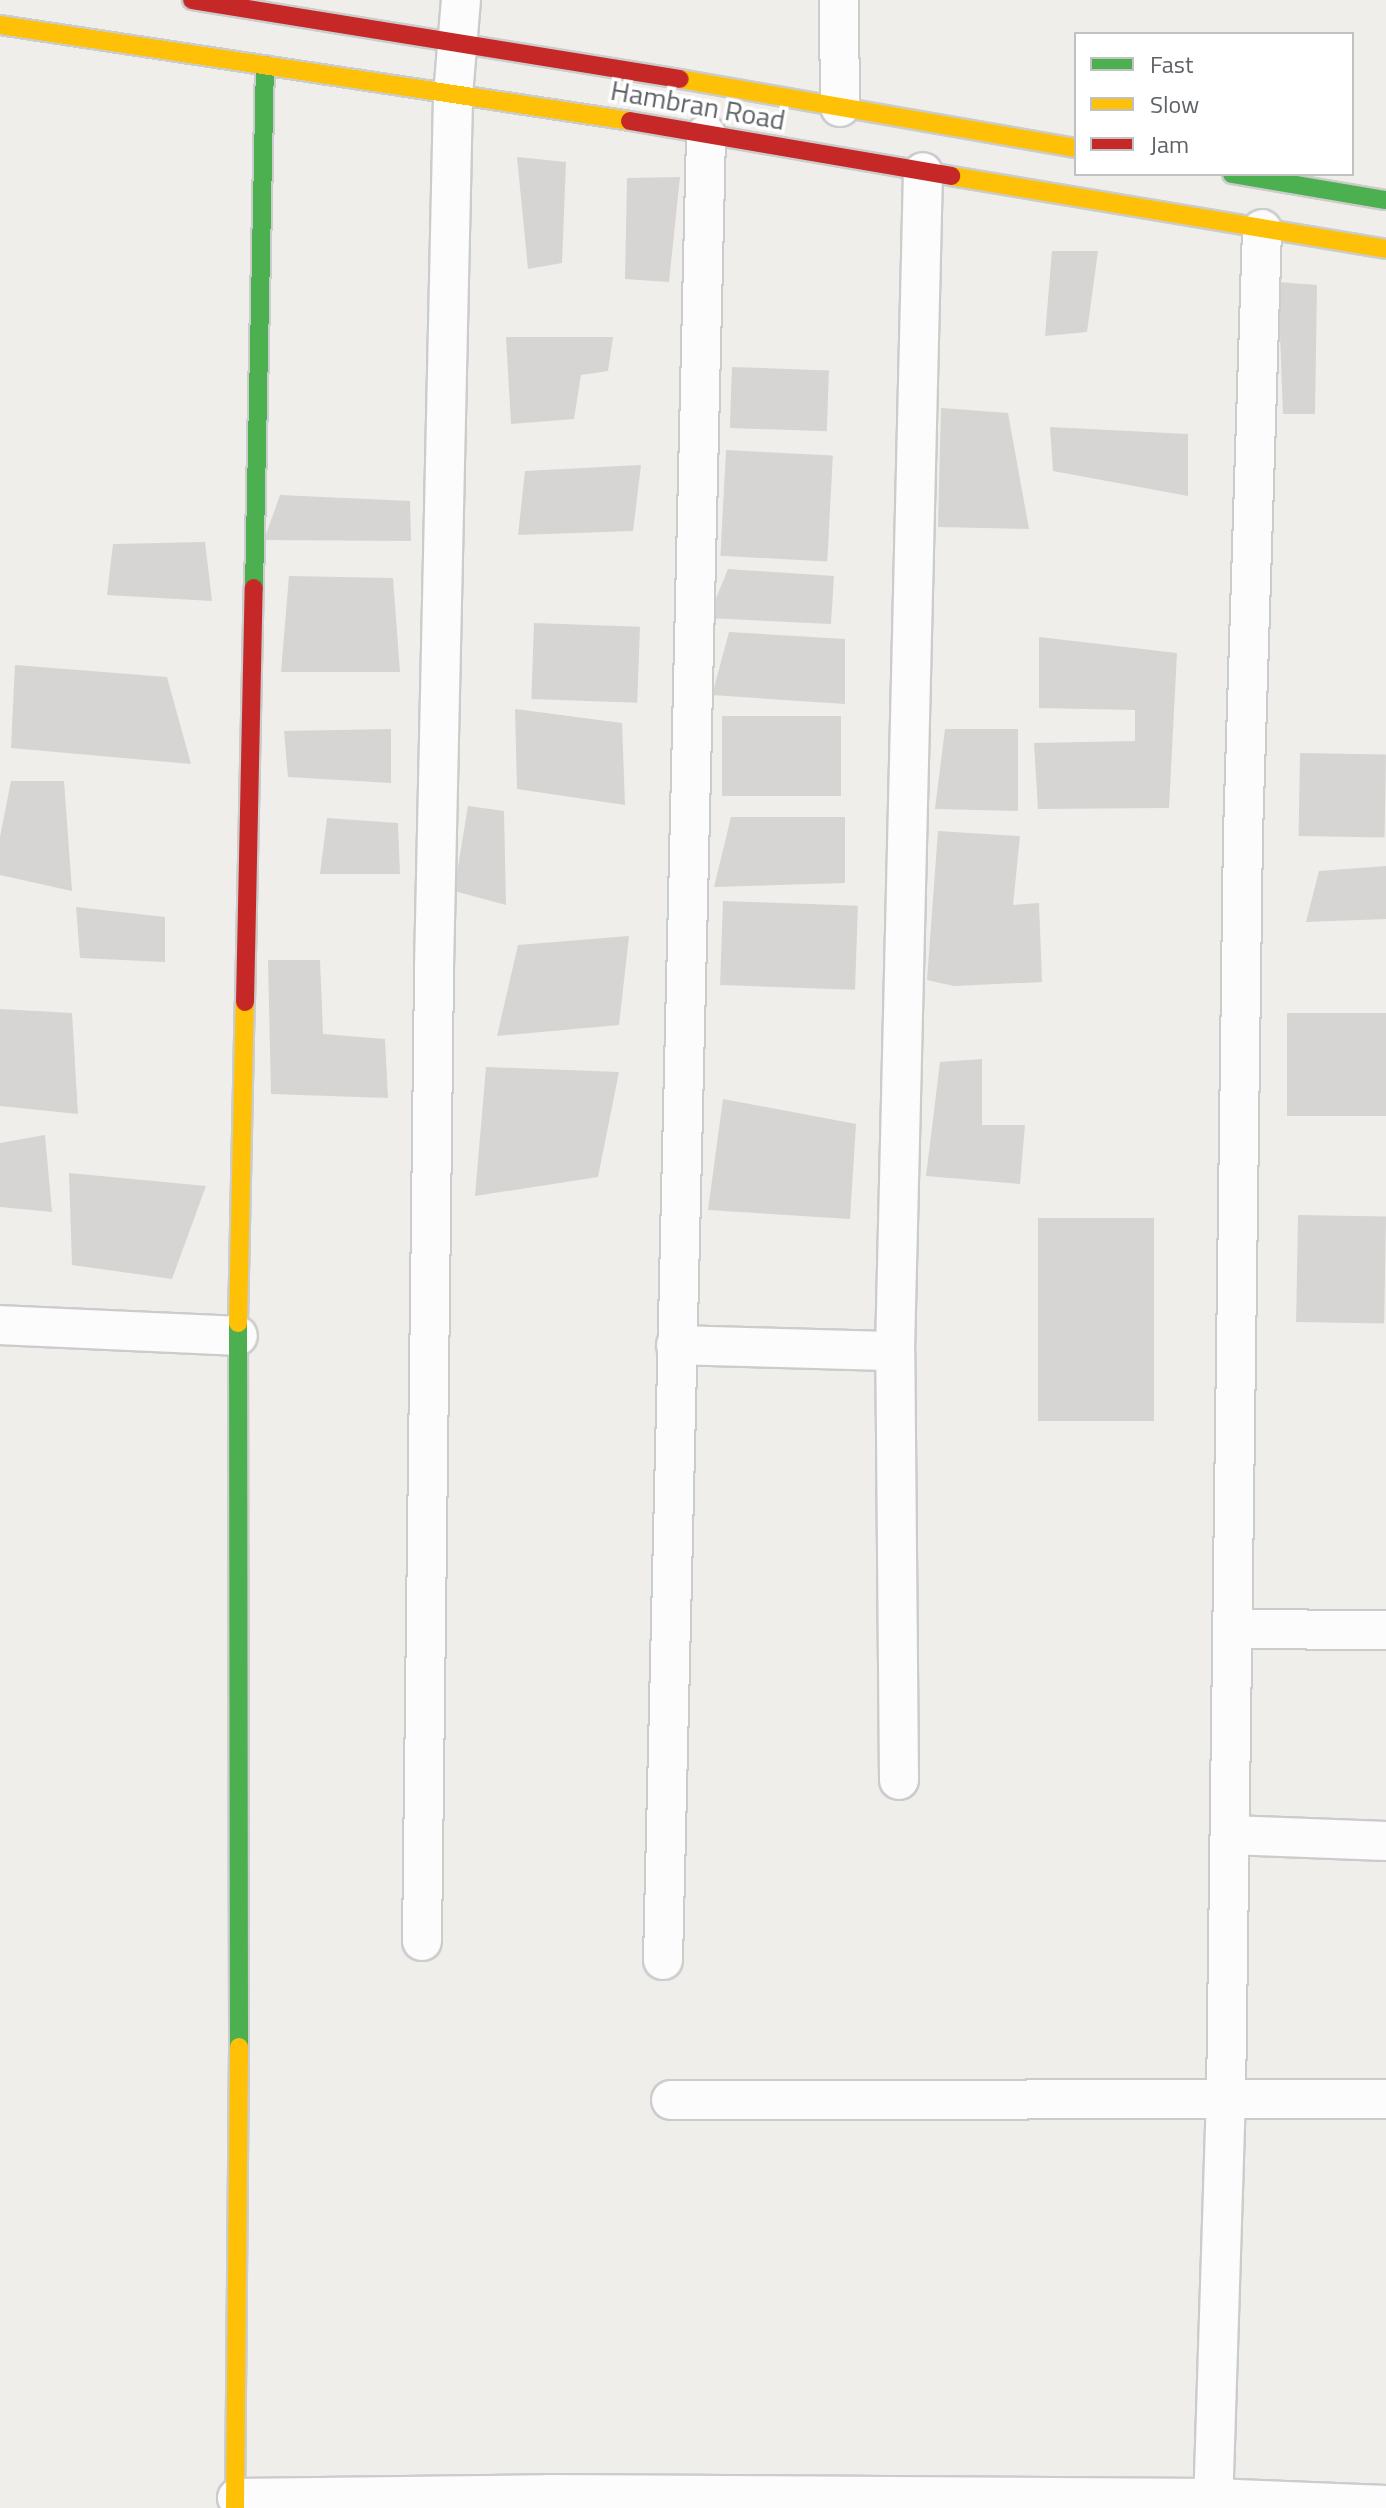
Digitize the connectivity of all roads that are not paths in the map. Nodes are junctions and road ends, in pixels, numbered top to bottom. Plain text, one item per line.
1 (192, 0) edge
2 (461, 0) edge
3 (839, 0) edge
4 (0, 25) edge
5 (461, 40) junction
6 (265, 65) junction
7 (453, 95) junction
8 (840, 107) junction
9 (706, 135) junction
10 (999, 135) junction
11 (1074, 148) edge
12 (923, 172) junction
13 (1244, 176) edge
14 (993, 183) junction
15 (1386, 200) edge
16 (1262, 229) junction
17 (1386, 249) edge
18 (0, 1325) edge
19 (238, 1336) junction
20 (676, 1345) junction
21 (895, 1351) junction
22 (1234, 1629) junction
23 (1386, 1630) edge
24 (899, 1780) dead end
25 (1230, 1835) junction
26 (1386, 1841) edge
27 (422, 1941) dead end
28 (663, 1960) dead end
29 (1226, 2097) junction
30 (1386, 2099) edge
31 (671, 2100) dead end
32 (236, 2503) edge
33 (1213, 2503) edge
34 (1386, 2505) edge

1 - 5 main road, Hambran Road
2 - 5 street
3 - 8 street
4 - 6 main road, Hambran Road
5 - 7 street
5 - 8 main road, Hambran Road
6 - 7 main road, Hambran Road
6 - 19 main road
7 - 9 main road, Hambran Road
7 - 27 street
8 - 10 main road, Hambran Road
9 - 12 main road, Hambran Road
9 - 20 street
10 - 11 main road, Hambran Road
10 - 14 main road
12 - 14 main road, Hambran Road
12 - 21 street
13 - 15 main road
14 - 16 main road, Hambran Road
16 - 17 main road, Hambran Road
16 - 22 street
18 - 19 street
19 - 32 main road
20 - 21 street
20 - 28 street
21 - 24 street
22 - 23 street
22 - 25 street
25 - 26 street
25 - 29 street
29 - 30 street
29 - 31 street
29 - 33 street
32 - 33 street
33 - 34 street

